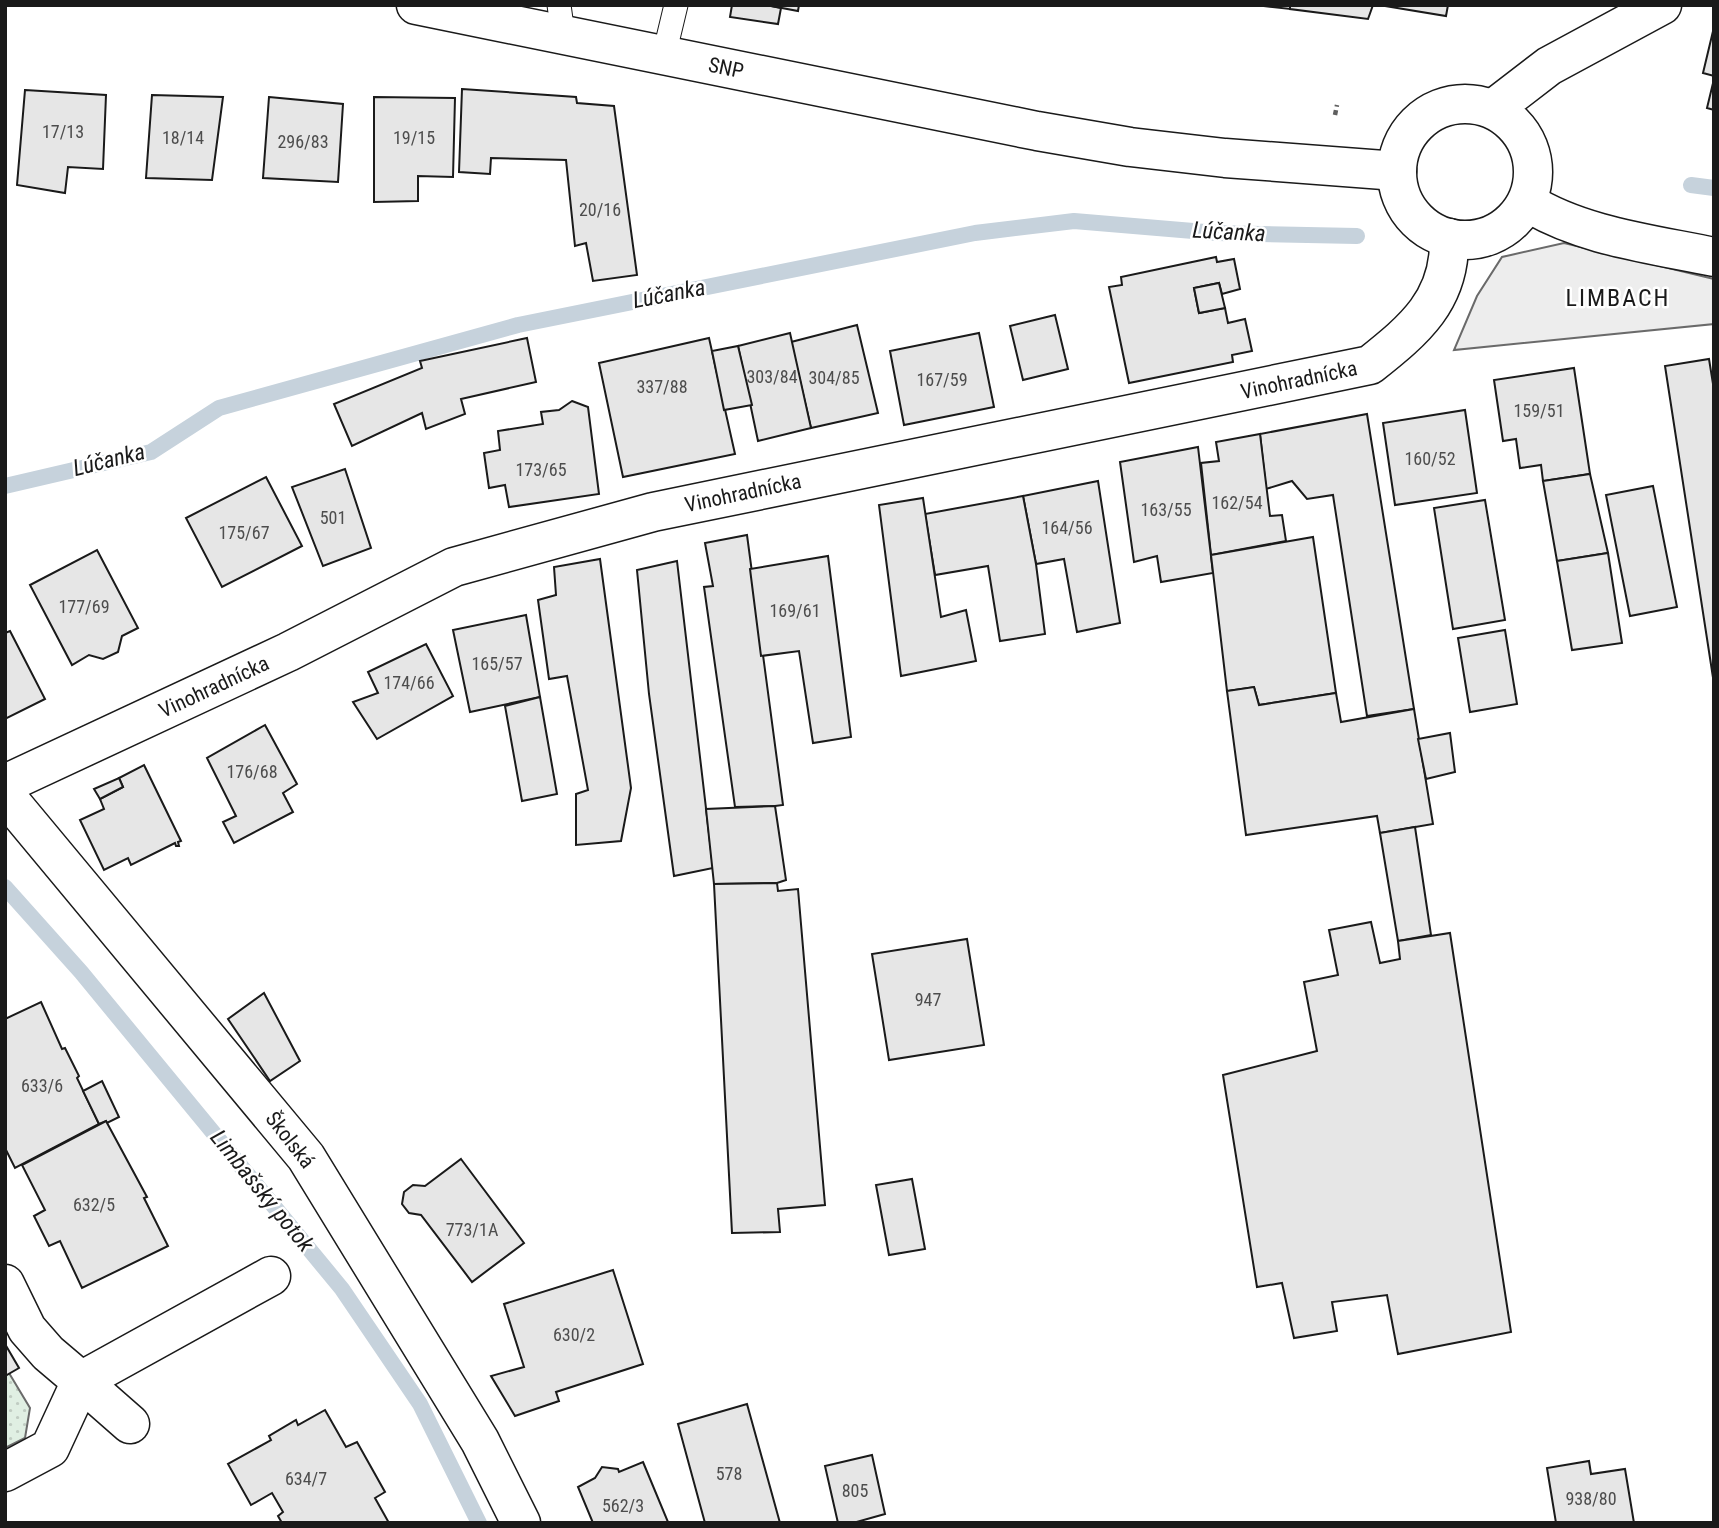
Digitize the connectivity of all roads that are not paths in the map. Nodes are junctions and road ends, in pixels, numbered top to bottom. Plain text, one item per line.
1 (416, 5) edge
2 (676, 5) edge
3 (1660, 6) edge
4 (561, 19) edge
5 (664, 55) junction
6 (1493, 109) junction
7 (1397, 171) junction
8 (1527, 202) junction
9 (1450, 238) junction
10 (1714, 257) edge
11 (5, 784) edge
12 (5, 795) edge
13 (271, 1276) dead end
14 (5, 1284) edge
15 (81, 1381) junction
16 (130, 1424) dead end
17 (5, 1472) edge
18 (521, 1523) edge

1 - 4 street, SNP
2 - 5 lane
3 - 6 street
4 - 5 street, SNP
5 - 7 street, SNP
6 - 7 street
6 - 8 street
7 - 9 street
8 - 9 street
8 - 10 street
9 - 11 street, Vinohradnícka
12 - 18 street, Školská
13 - 15 street
14 - 15 street
15 - 16 street
15 - 17 street

